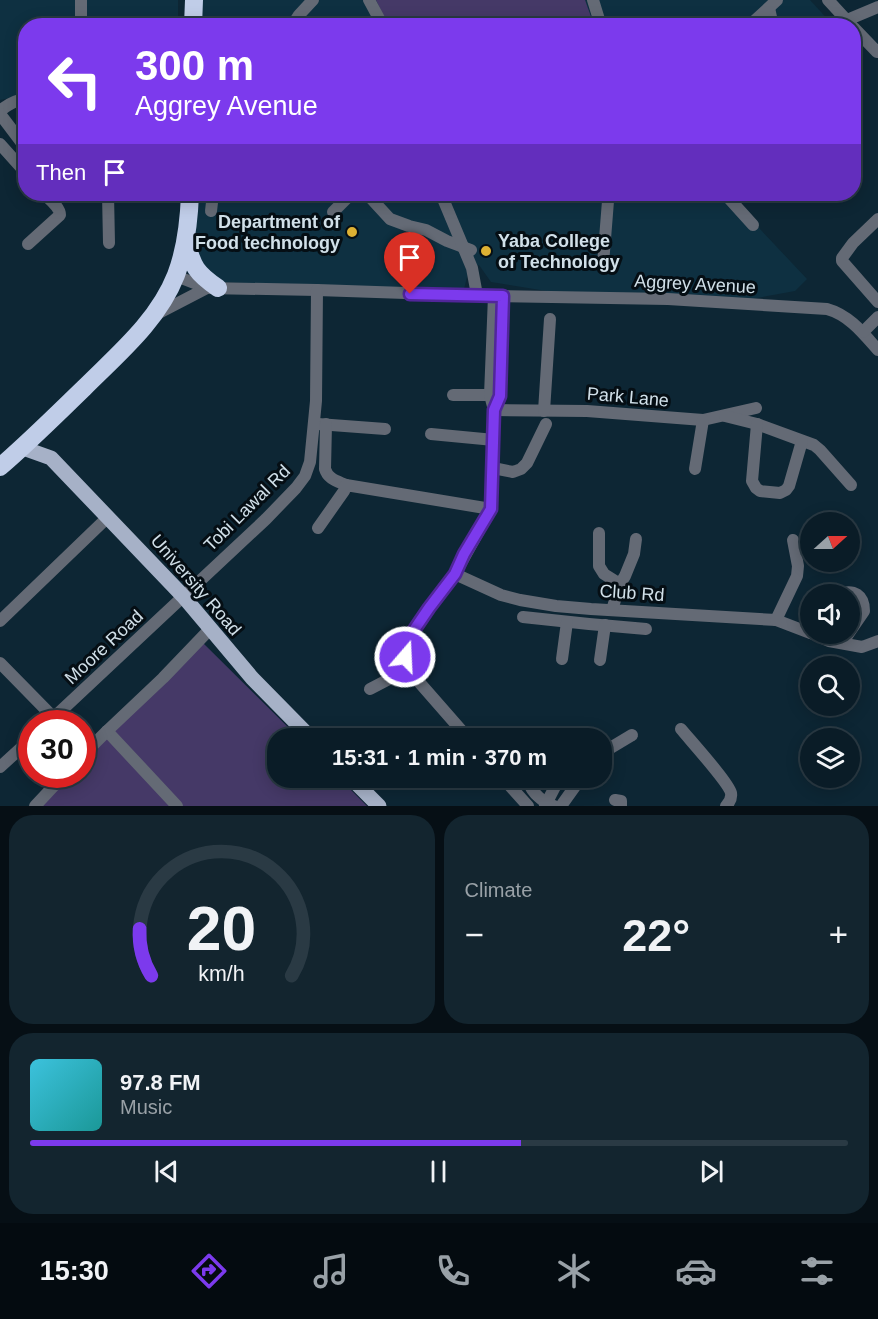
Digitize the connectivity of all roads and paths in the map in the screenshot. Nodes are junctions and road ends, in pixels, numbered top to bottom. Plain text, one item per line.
1 (81, 0) edge
2 (185, 0) edge
3 (194, 0) edge
4 (313, 0) edge
5 (369, 0) edge
6 (593, 0) edge
7 (828, 0) edge
8 (773, 4) edge
9 (878, 7) edge
10 (81, 18) edge
11 (184, 18) edge
12 (193, 18) edge
13 (298, 18) edge
14 (379, 18) edge
15 (599, 18) edge
16 (758, 18) edge
17 (845, 18) edge
18 (861, 18) edge
19 (861, 35) edge
20 (877, 53) edge
21 (18, 99) edge
22 (0, 112) edge
23 (18, 137) edge
24 (0, 144) edge
25 (18, 164) edge
26 (50, 201) edge
27 (108, 201) edge
28 (179, 201) edge
29 (189, 201) edge
30 (212, 201) edge
31 (344, 201) edge
32 (373, 201) edge
33 (447, 201) edge
34 (608, 201) edge
35 (731, 201) edge
36 (211, 211) dead end
37 (333, 212) dead end
38 (878, 219) edge
39 (753, 225) dead end
40 (186, 241) junction
41 (109, 243) dead end
42 (28, 244) dead end
43 (468, 249) junction
44 (603, 264) dead end
45 (176, 276) junction
46 (212, 288) junction
47 (317, 290) junction
48 (490, 296) junction
49 (878, 302) edge
50 (155, 315) junction
51 (878, 317) edge
52 (550, 319) dead end
53 (497, 329) junction
54 (862, 332) junction
55 (878, 350) edge
56 (453, 395) dead end
57 (490, 395) junction
58 (756, 408) dead end
59 (494, 410) junction
60 (544, 411) junction
61 (724, 416) junction
62 (703, 420) junction
63 (320, 424) junction
64 (546, 424) dead end
65 (757, 424) junction
66 (43, 429) junction
67 (385, 429) dead end
68 (431, 434) dead end
69 (494, 440) junction
70 (802, 441) junction
71 (22, 448) junction
72 (0, 457) edge
73 (51, 458) junction
74 (0, 467) edge
75 (493, 468) junction
76 (695, 469) dead end
77 (346, 485) junction
78 (851, 485) dead end
79 (491, 509) junction
80 (108, 517) junction
81 (318, 528) dead end
82 (599, 533) dead end
83 (636, 539) dead end
84 (793, 540) dead end
85 (455, 574) junction
86 (620, 584) junction
87 (183, 596) junction
88 (860, 596) edge
89 (587, 608) junction
90 (612, 610) junction
91 (524, 617) dead end
92 (860, 617) edge
93 (776, 620) junction
94 (0, 621) edge
95 (567, 622) junction
96 (589, 624) junction
97 (605, 625) junction
98 (210, 629) junction
99 (646, 629) dead end
100 (800, 629) edge
101 (847, 644) edge
102 (877, 644) edge
103 (562, 659) dead end
104 (600, 660) dead end
105 (0, 663) edge
106 (406, 664) junction
107 (370, 689) dead end
108 (41, 710) edge
109 (63, 710) edge
110 (301, 728) edge
111 (459, 728) edge
112 (681, 729) dead end
113 (106, 731) junction
114 (632, 735) dead end
115 (96, 741) edge
116 (612, 747) edge
117 (18, 751) edge
118 (0, 767) edge
119 (52, 788) edge
120 (361, 788) edge
121 (512, 788) edge
122 (532, 788) edge
123 (555, 788) edge
124 (574, 788) edge
125 (548, 805) edge
126 (35, 806) edge
127 (177, 806) edge
128 (379, 806) edge
129 (528, 806) edge
130 (561, 806) edge
131 (726, 806) edge

1 - 10 street
2 - 11 highway
3 - 12 highway
4 - 13 street
5 - 14 street
6 - 15 street
7 - 17 street
8 - 16 street
9 - 18 street
19 - 20 street
21 - 22 street
22 - 23 street
24 - 25 street
26 - 42 street
27 - 41 street
28 - 72 highway
29 - 40 highway
30 - 36 street
31 - 37 street
32 - 43 street
33 - 43 street
34 - 44 street
35 - 39 street
38 - 49 street
40 - 45 highway
40 - 46 highway
43 - 48 street
45 - 46 street
45 - 50 highway
46 - 47 street, Aggrey Avenue
46 - 50 street
47 - 48 street, Aggrey Avenue
47 - 63 street, Tobi Lawal Rd
48 - 53 street
48 - 54 street, Aggrey Avenue
50 - 66 highway
51 - 54 street
52 - 60 street
53 - 57 street
53 - 59 street
54 - 55 street, Aggrey Avenue
56 - 57 street
57 - 59 street
58 - 61 street, Park Lane
59 - 60 street, Park Lane
59 - 69 street
60 - 62 street, Park Lane
61 - 62 street, Park Lane
61 - 65 street
62 - 76 street
63 - 67 street
63 - 77 street
63 - 87 street, Tobi Lawal Rd
64 - 75 street
65 - 70 street
65 - 70 street
66 - 71 highway
66 - 73 main road
68 - 69 street
69 - 75 street
70 - 78 street
71 - 73 main road
71 - 74 highway
73 - 80 main road, University Road
75 - 79 street
77 - 79 street
77 - 81 street
79 - 85 street
80 - 87 main road, University Road
80 - 94 street
82 - 86 street
83 - 86 street
84 - 93 street
85 - 89 street, Club Rd
85 - 106 street
86 - 90 street
87 - 98 main road, University Road
87 - 109 street, Moore Road
88 - 92 street
89 - 90 street, Club Rd
89 - 96 street
90 - 93 street, Club Rd
91 - 95 street
93 - 100 street, Club Rd
95 - 96 street
95 - 103 street
96 - 97 street
97 - 99 street
97 - 104 street
98 - 110 main road, University Road
98 - 113 street
101 - 102 street, Club Rd
105 - 108 street
106 - 107 street
106 - 111 street
112 - 131 street
113 - 115 street
113 - 127 street
114 - 116 street
117 - 118 street
119 - 126 street
120 - 128 main road
121 - 129 street
122 - 125 street
123 - 125 street
124 - 130 street

